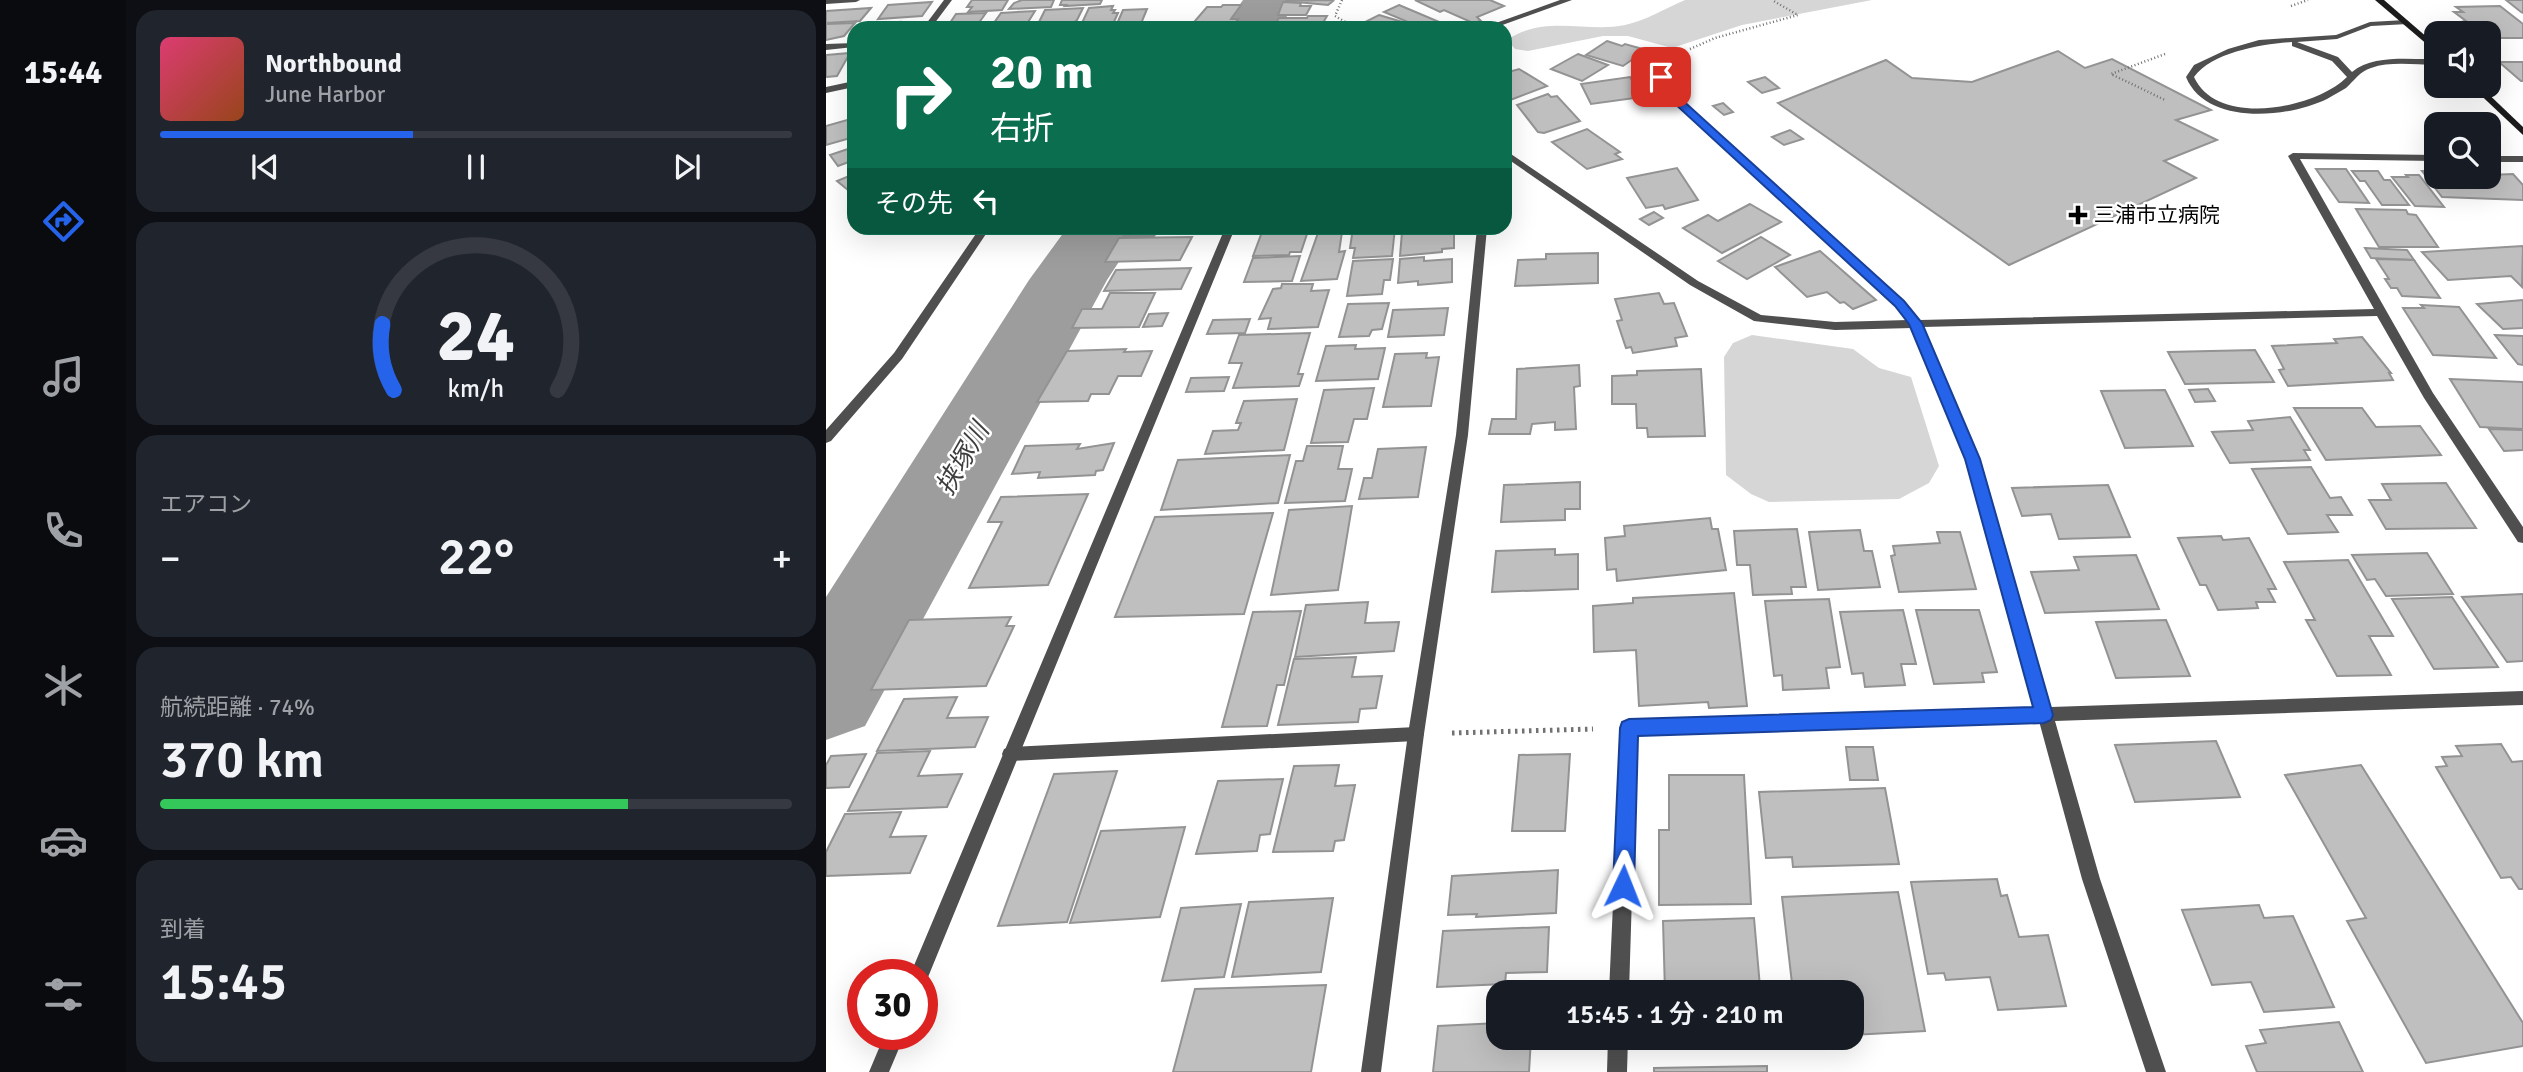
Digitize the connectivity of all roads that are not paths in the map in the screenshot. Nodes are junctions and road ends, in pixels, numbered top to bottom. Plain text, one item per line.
1 (856, 0) edge
2 (948, 0) edge
3 (1568, 0) edge
4 (2379, 0) edge
5 (826, 2) edge
6 (933, 21) edge
7 (1506, 21) edge
8 (2405, 22) junction
9 (2424, 39) edge
10 (2280, 42) junction
11 (847, 46) edge
12 (826, 47) edge
13 (2424, 62) edge
14 (1666, 64) road end
15 (2351, 76) junction
16 (847, 86) edge
17 (826, 90) edge
18 (2488, 98) edge
19 (2523, 132) edge
20 (1512, 158) edge
21 (2424, 158) edge
22 (2501, 159) edge
23 (2523, 159) edge
24 (980, 235) edge
25 (1227, 235) edge
26 (1481, 235) edge
27 (2381, 312) junction
28 (1915, 323) junction
29 (826, 438) edge
30 (2523, 538) edge
31 (2523, 698) edge
32 (2044, 715) junction
33 (1416, 734) junction
34 (1010, 754) junction
35 (926, 959) edge
36 (1619, 980) edge
37 (888, 1050) edge
38 (1618, 1050) edge
39 (879, 1072) edge
40 (1371, 1072) edge
41 (1617, 1072) edge
42 (2156, 1072) edge

1 - 5 street
2 - 6 street
3 - 7 street
4 - 8 street
8 - 9 street
8 - 10 street
10 - 15 street
10 - 15 street
11 - 12 street
13 - 15 street
14 - 28 street
16 - 17 street
18 - 19 street
20 - 28 street
21 - 27 street
22 - 23 street
24 - 29 street
25 - 34 street
26 - 33 street
27 - 28 street
27 - 30 street
28 - 32 street
31 - 32 street
32 - 36 street
32 - 42 street
33 - 34 street
33 - 40 street
34 - 35 street
37 - 39 street
38 - 41 street

